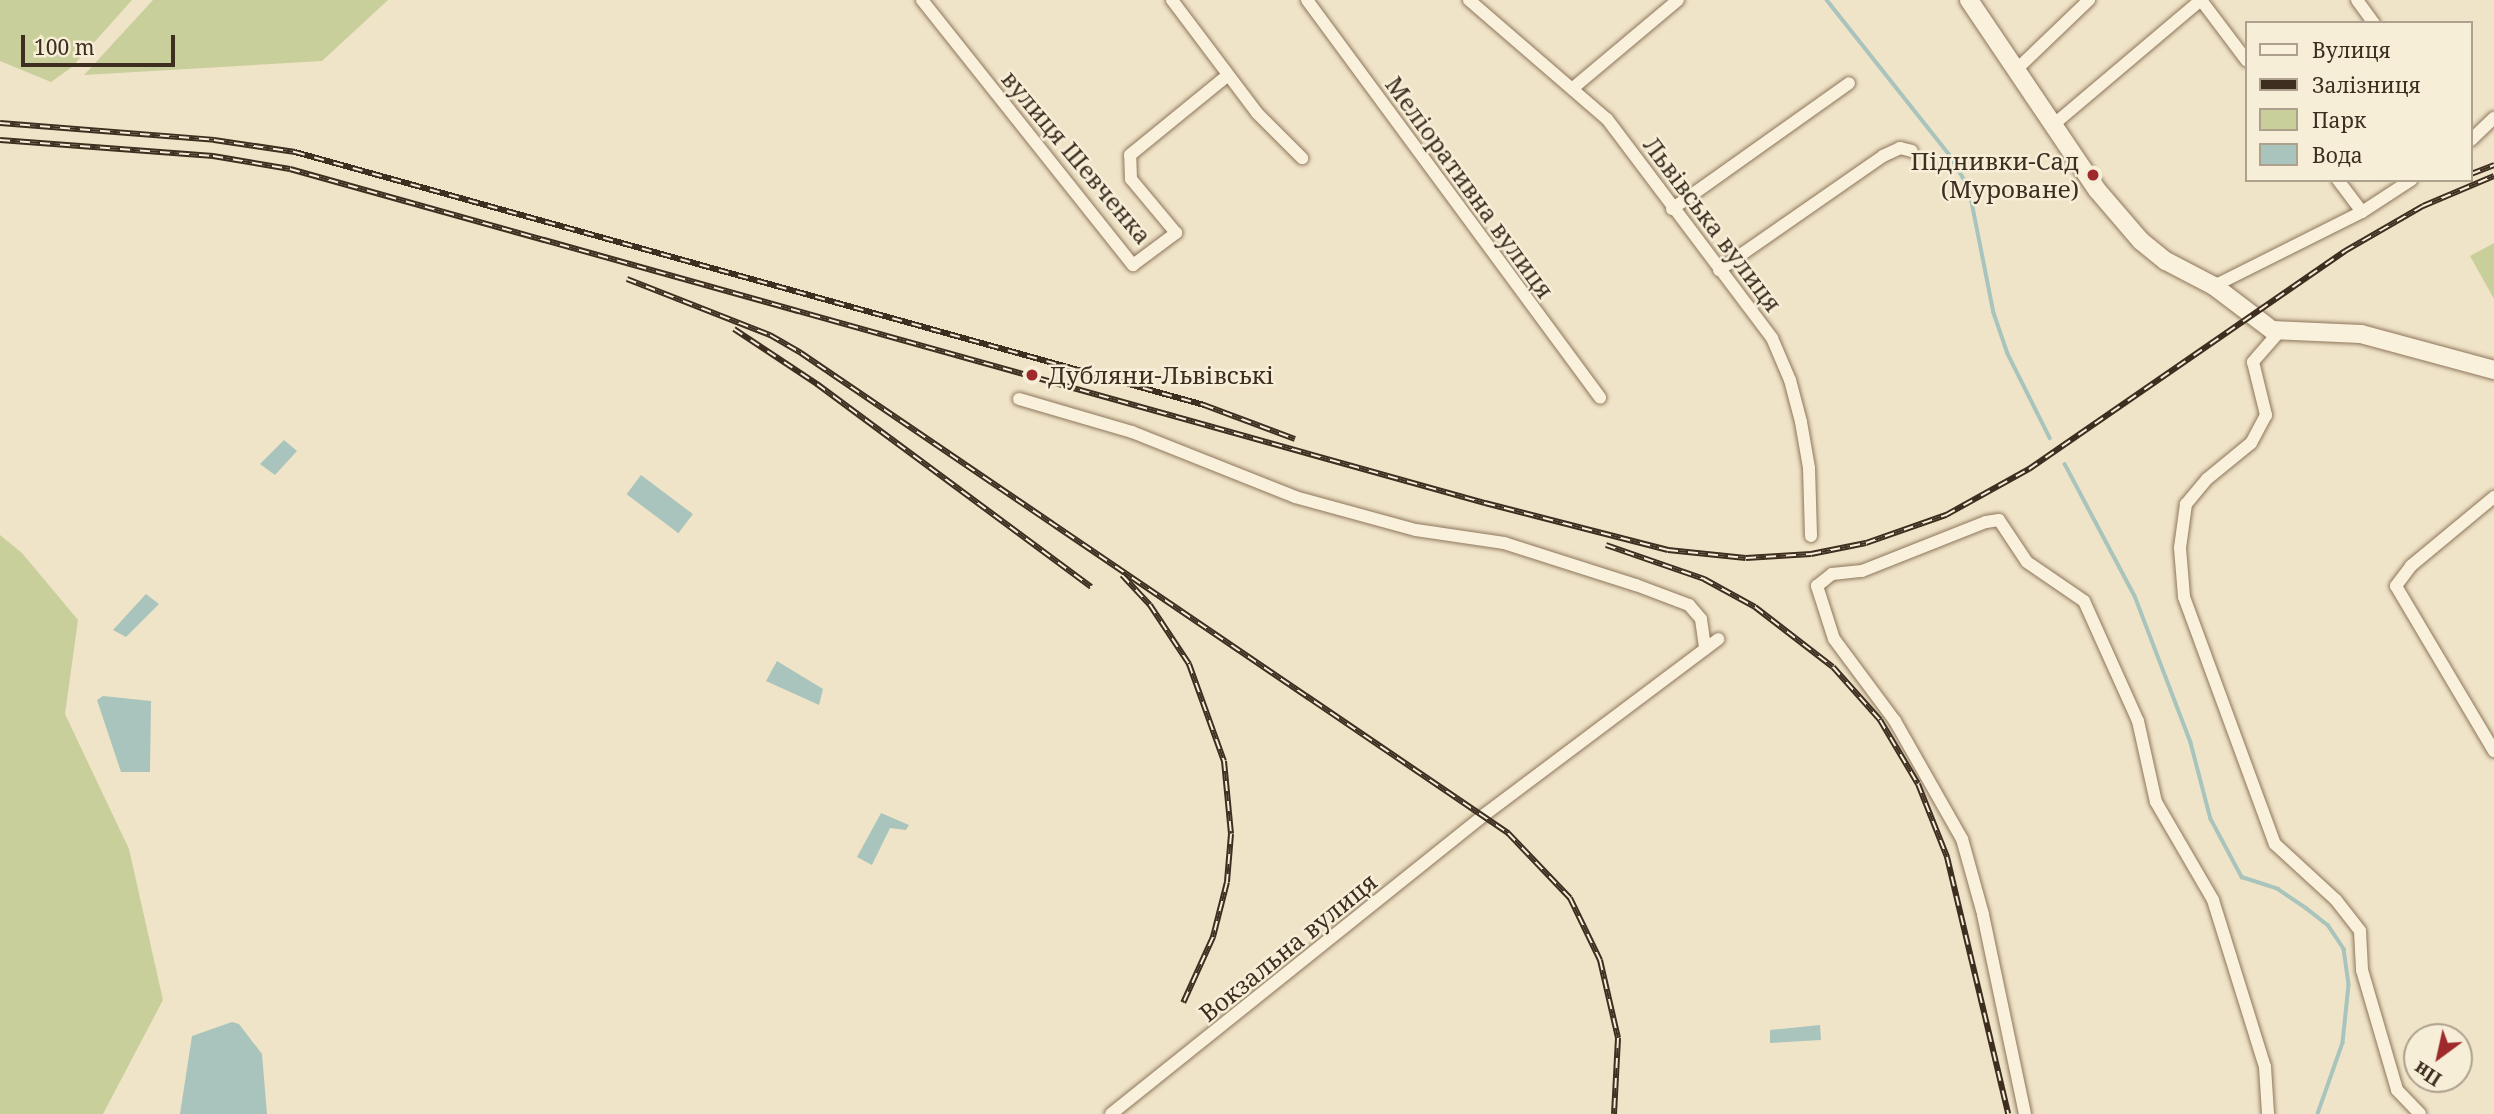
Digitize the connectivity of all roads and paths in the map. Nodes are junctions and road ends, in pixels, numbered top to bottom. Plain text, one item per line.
1 (922, 0) edge
2 (1172, 0) edge
3 (1307, 0) edge
4 (1469, 0) edge
5 (1678, 0) edge
6 (1969, 0) edge
7 (2089, 0) edge
8 (2201, 0) edge
9 (2357, 0) edge
10 (2373, 21) edge
11 (2246, 60) edge
12 (2017, 69) junction
13 (1227, 76) junction
14 (1849, 83) dead end
15 (1573, 88) junction
16 (2494, 118) edge
17 (2053, 125) junction
18 (2473, 137) edge
19 (1912, 151) dead end
20 (1302, 158) dead end
21 (2340, 182) edge
22 (2409, 182) edge
23 (1672, 209) junction
24 (2362, 212) junction
25 (1719, 270) junction
26 (2214, 286) junction
27 (2279, 332) junction
28 (2494, 370) edge
29 (1600, 398) dead end
30 (1019, 399) dead end
31 (2494, 497) edge
32 (1811, 536) dead end
33 (1718, 639) dead end
34 (1705, 649) junction
35 (2494, 751) edge
36 (1111, 1114) edge
37 (2025, 1114) edge
38 (2267, 1114) edge
39 (2420, 1114) edge

1 - 13 street, вулиця Шевченка
2 - 13 street
3 - 29 street, Меліоративна вулиця
4 - 15 street, Львівська вулиця
5 - 15 street
6 - 12 street
7 - 12 street
8 - 11 street
8 - 17 street
9 - 10 street
12 - 17 street
13 - 20 street
14 - 23 street
15 - 23 street, Львівська вулиця
16 - 18 street
17 - 26 street
19 - 25 street
21 - 24 street
22 - 24 street
23 - 25 street, Львівська вулиця
24 - 26 street
25 - 32 street, Львівська вулиця
26 - 27 street
27 - 28 street
27 - 39 street
30 - 34 street
31 - 35 street
33 - 34 street, Вокзальна вулиця
34 - 36 street, Вокзальна вулиця
37 - 38 street

